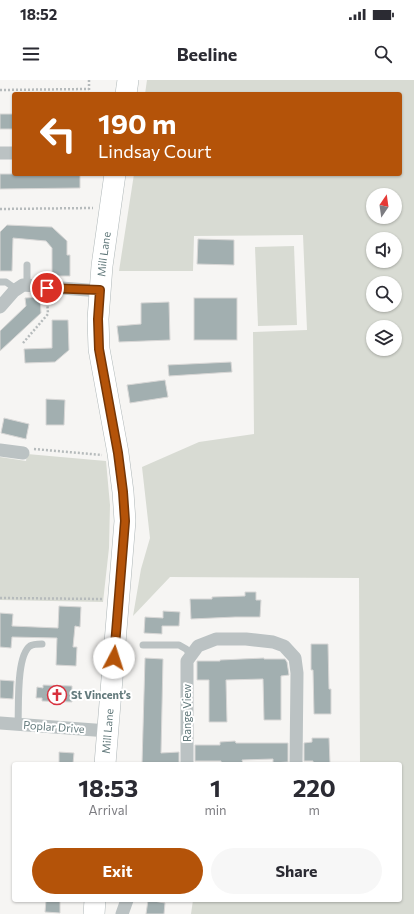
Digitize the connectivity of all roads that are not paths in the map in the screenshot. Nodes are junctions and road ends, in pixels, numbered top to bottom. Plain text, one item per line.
1 (128, 80) edge
2 (126, 92) edge
3 (0, 153) edge
4 (12, 153) edge
5 (115, 176) edge
6 (27, 265) dead end
7 (0, 282) edge
8 (21, 287) junction
9 (100, 290) junction
10 (0, 307) edge
11 (0, 450) edge
12 (23, 453) road end
13 (42, 644) dead end
14 (143, 645) dead end
15 (189, 658) junction
16 (0, 723) edge
17 (18, 724) junction
18 (108, 731) junction
19 (105, 762) edge
20 (187, 762) edge
21 (296, 762) edge
22 (95, 902) edge
23 (126, 902) edge
24 (94, 914) edge
25 (122, 914) edge

1 - 2 main road
3 - 4 street
5 - 9 main road, Mill Lane
6 - 8 lane
7 - 8 lane
8 - 9 street
8 - 10 street
9 - 18 main road, Mill Lane
11 - 12 street
13 - 17 lane
14 - 15 lane
15 - 20 street, Range View
15 - 21 street
16 - 17 street, Poplar Drive
17 - 18 street, Poplar Drive
18 - 19 main road, Mill Lane
22 - 24 main road
23 - 25 street

